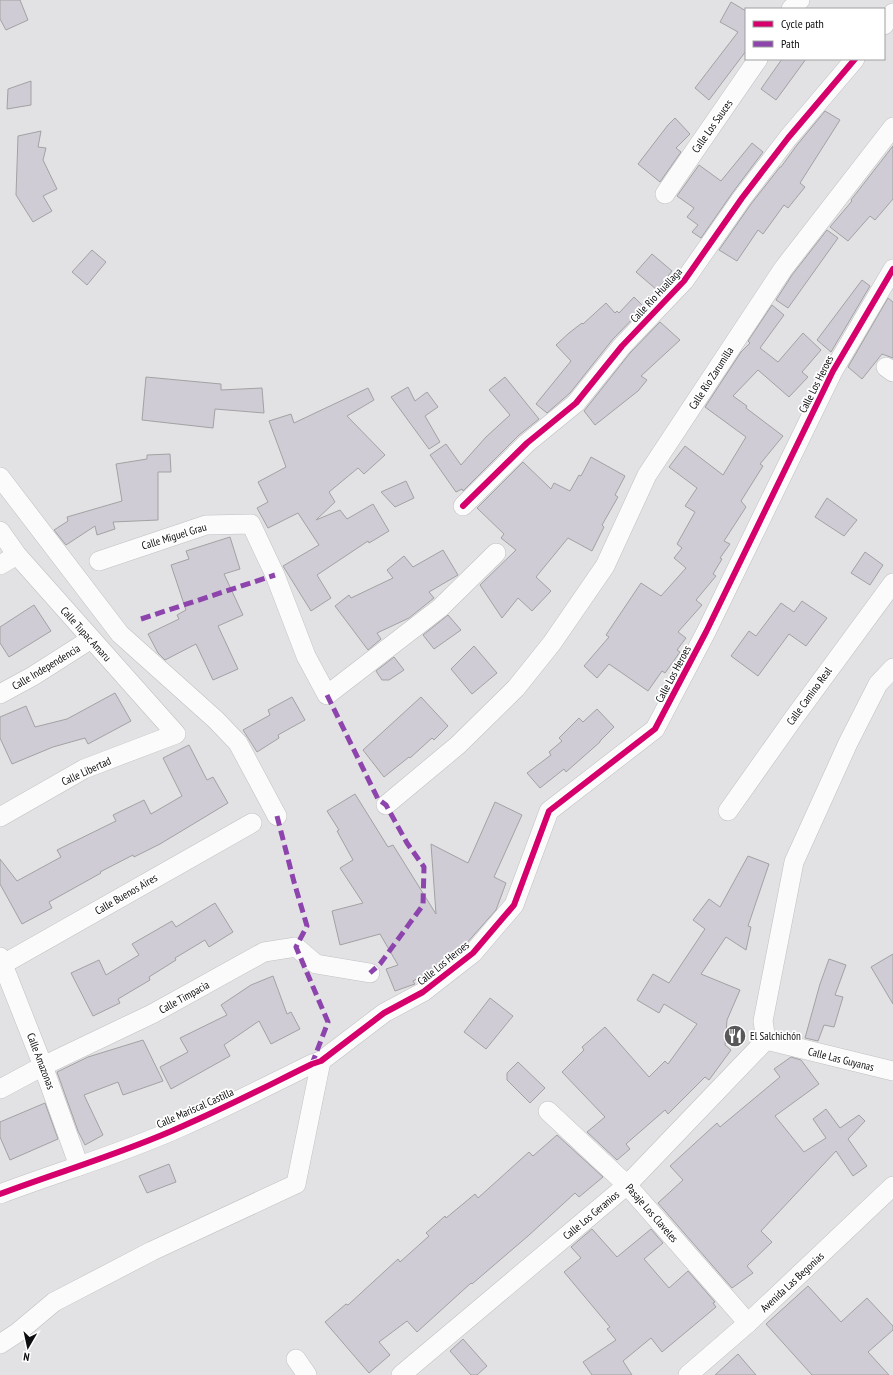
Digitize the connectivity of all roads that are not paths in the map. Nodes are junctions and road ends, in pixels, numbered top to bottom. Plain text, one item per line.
1 (800, 0) edge
2 (792, 8) edge
3 (893, 13) edge
4 (885, 24) edge
5 (757, 60) edge
6 (855, 60) edge
7 (893, 128) edge
8 (665, 194) dead end
9 (893, 269) edge
10 (0, 477) edge
11 (463, 506) dead end
12 (0, 531) edge
13 (496, 553) dead end
14 (17, 555) junction
15 (99, 561) dead end
16 (0, 565) edge
17 (893, 583) edge
18 (91, 639) junction
19 (893, 668) edge
20 (0, 694) edge
21 (176, 734) joint
22 (386, 805) dead end
23 (728, 811) dead end
24 (277, 816) dead end
25 (0, 817) edge
26 (252, 823) dead end
27 (1, 963) edge
28 (370, 973) dead end
29 (384, 1013) joint
30 (766, 1040) junction
31 (321, 1062) junction
32 (43, 1066) junction
33 (893, 1071) edge
34 (0, 1089) edge
35 (548, 1111) dead end
36 (79, 1166) junction
37 (627, 1184) junction
38 (893, 1186) edge
39 (0, 1194) edge
40 (748, 1323) junction
41 (0, 1344) edge
42 (296, 1359) dead end
43 (307, 1375) edge
44 (401, 1375) edge
45 (688, 1375) edge

1 - 2 street
3 - 4 street
5 - 8 street, Calle Los Sauces
6 - 11 street, Calle Rio Huallaga
7 - 22 street, Calle Rio Zarumilla
9 - 29 street, Calle Los Heroes
10 - 24 street
12 - 14 street, Calle Tupac Amaru
13 - 15 street, Calle Miguel Grau
14 - 16 street
14 - 18 street, Calle Tupac Amaru
17 - 23 street, Calle Camino Real
18 - 20 street, Calle Independencia
18 - 21 street, Calle Tupac Amaru
19 - 30 street
21 - 25 street, Calle Libertad
26 - 27 street, Calle Buenos Aires
27 - 32 street, Calle Amazonas
28 - 32 street, Calle Timpacia
29 - 31 street, Calle Mariscal Castilla
30 - 33 street, Calle Las Guyanas
30 - 37 street, Calle Los Geranios
31 - 36 street, Calle Mariscal Castilla
31 - 41 street
32 - 34 street, Calle Timpacia
32 - 36 street, Calle Amazonas
35 - 37 street, Pasaje Los Claveles
36 - 39 street, Calle Mariscal Castilla
37 - 40 street, Pasaje Los Claveles
37 - 44 street, Calle Los Geranios
38 - 40 street, Avenida Las Begonias
40 - 45 street, Avenida Las Begonias
42 - 43 street

